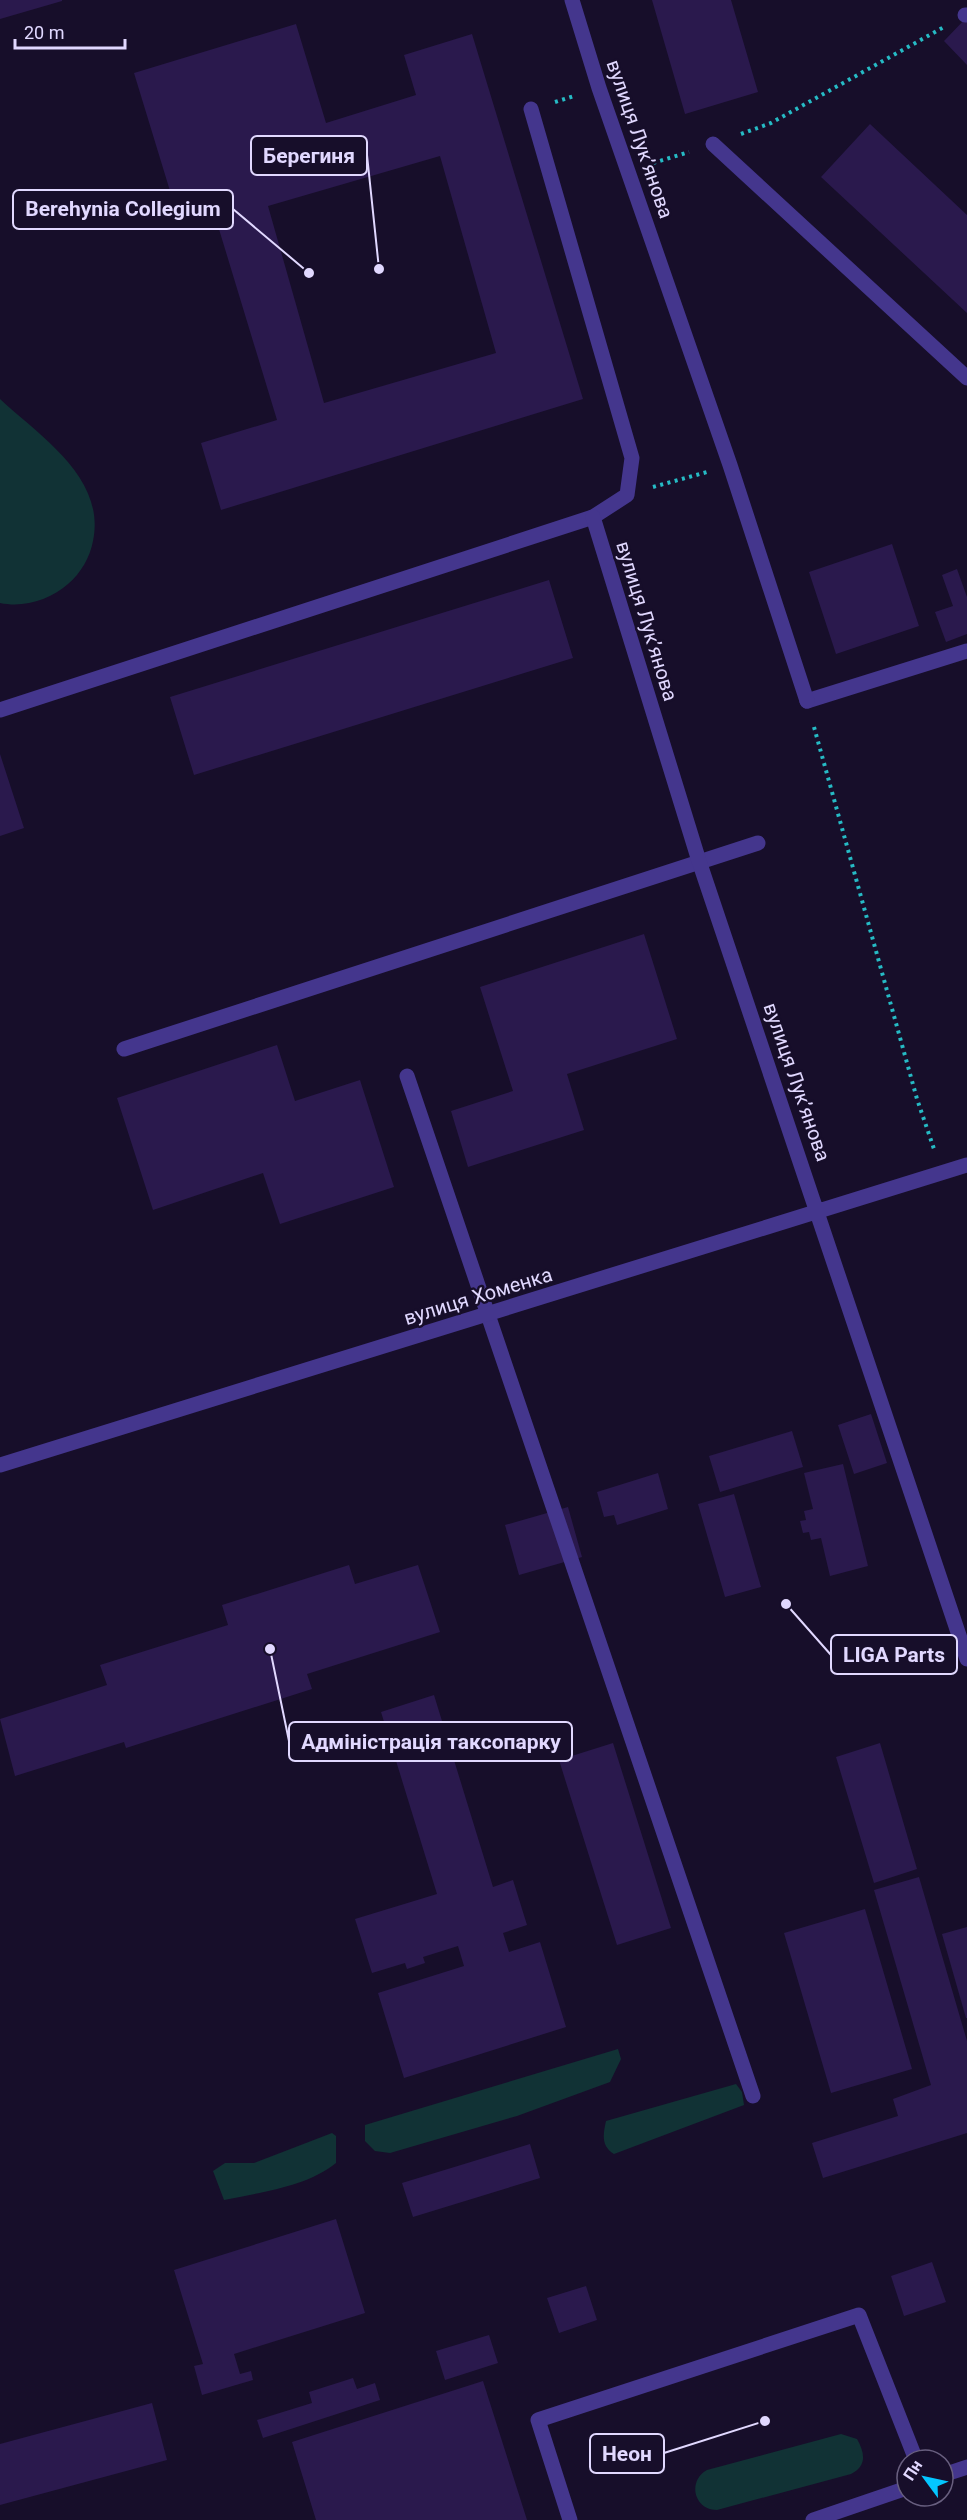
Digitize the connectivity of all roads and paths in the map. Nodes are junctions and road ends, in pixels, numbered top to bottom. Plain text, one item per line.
1 (572, 0) edge
2 (966, 15) edge
3 (599, 88) junction
4 (531, 109) joint
5 (713, 144) junction
6 (628, 171) junction
7 (967, 378) edge
8 (730, 465) junction
9 (627, 495) junction
10 (593, 517) junction
11 (967, 651) edge
12 (807, 701) junction
13 (0, 710) edge
14 (758, 843) dead end
15 (699, 861) junction
16 (124, 1049) dead end
17 (408, 1076) dead end
18 (967, 1165) edge
19 (942, 1173) junction
20 (819, 1212) junction
21 (489, 1315) junction
22 (0, 1465) edge
23 (967, 1659) edge
24 (753, 2096) dead end
25 (911, 2448) edge
26 (895, 2492) edge
27 (570, 2520) edge
28 (813, 2520) edge

1 - 3 street, вулиця Лукʼянова
2 - 5 path
3 - 4 path
3 - 6 street, вулиця Лукʼянова
4 - 9 street
5 - 6 path
5 - 7 street
6 - 8 street, вулиця Лукʼянова
8 - 9 path
8 - 12 street, вулиця Лукʼянова
9 - 10 street
10 - 13 street
10 - 15 street, вулиця Лукʼянова
11 - 12 street
12 - 19 path
14 - 15 street
15 - 16 street
15 - 20 street, вулиця Лукʼянова
17 - 21 street
18 - 19 street, вулиця Хоменка
19 - 20 street, вулиця Хоменка
20 - 21 street, вулиця Хоменка
20 - 23 street, вулиця Лукʼянова
21 - 22 street, вулиця Хоменка
21 - 24 street
25 - 27 street
26 - 28 street

